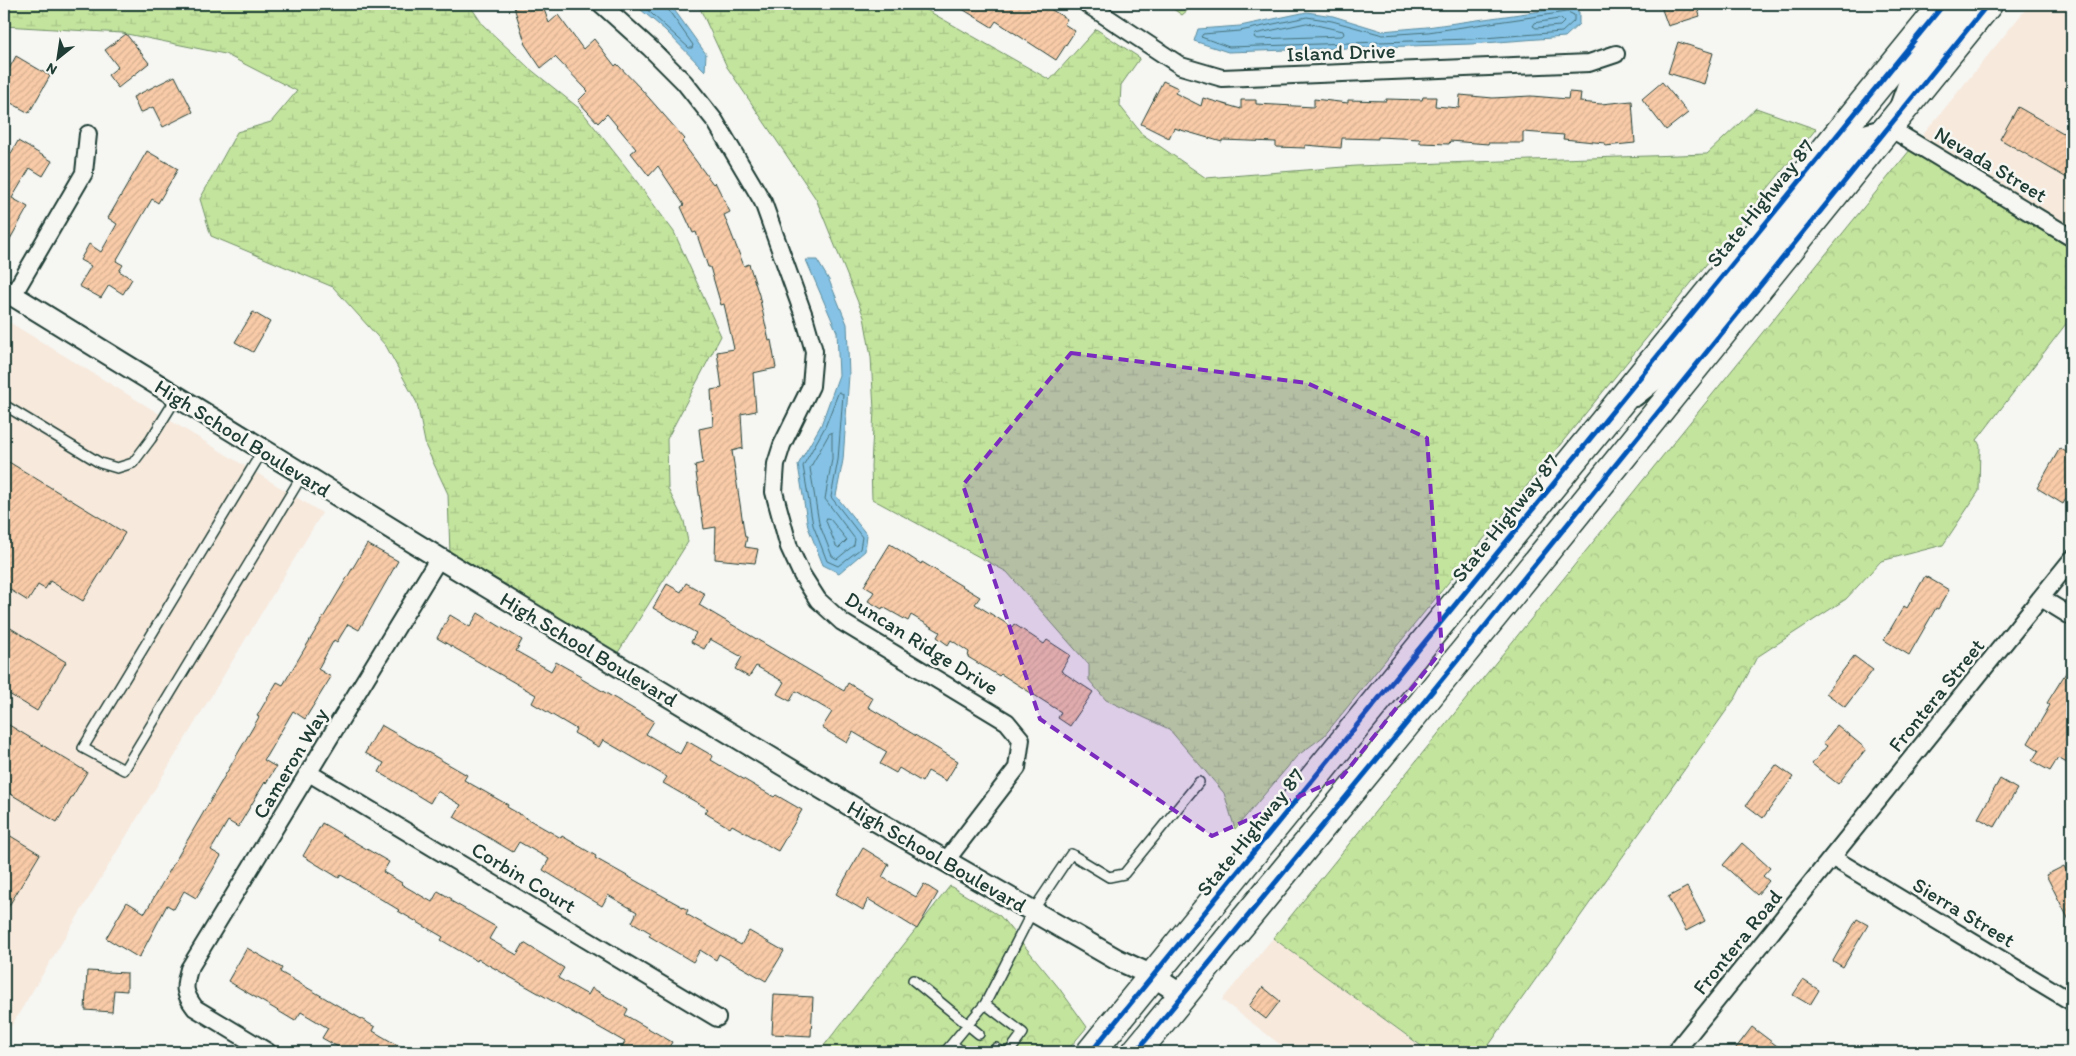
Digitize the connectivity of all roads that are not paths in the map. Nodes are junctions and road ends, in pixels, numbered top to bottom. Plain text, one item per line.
1 (601, 4) edge
2 (1087, 4) edge
3 (1944, 4) edge
4 (1963, 4) edge
5 (1988, 4) edge
6 (1616, 54) dead end
7 (1888, 126) junction
8 (88, 134) dead end
9 (2072, 238) edge
10 (8, 292) edge
11 (177, 397) junction
12 (4, 406) edge
13 (1599, 428) junction
14 (263, 450) junction
15 (303, 474) junction
16 (439, 558) junction
17 (2072, 559) edge
18 (2041, 598) junction
19 (2072, 617) edge
20 (309, 773) junction
21 (1199, 782) dead end
22 (1833, 858) junction
23 (946, 862) junction
24 (1032, 912) junction
25 (1153, 976) junction
26 (913, 980) dead end
27 (1182, 995) junction
28 (2072, 1002) edge
29 (985, 1004) junction
30 (717, 1018) dead end
31 (968, 1025) junction
32 (979, 1034) dead end
33 (952, 1044) junction
34 (268, 1052) edge
35 (945, 1052) edge
36 (963, 1052) edge
37 (1009, 1052) edge
38 (1091, 1052) edge
39 (1136, 1052) edge
40 (1675, 1052) edge

1 - 23 street, Duncan Ridge Drive
2 - 6 street, Island Drive
3 - 13 highway, State Highway 87
4 - 7 street
5 - 7 highway
7 - 9 street, Nevada Street
7 - 13 street
7 - 27 highway
8 - 10 street
10 - 11 street, High School Boulevard
11 - 12 lane
11 - 14 street, High School Boulevard
13 - 25 highway, State Highway 87
14 - 15 street, High School Boulevard
14 - 15 lane
15 - 16 street, High School Boulevard
16 - 20 street, Cameron Way
16 - 23 street, High School Boulevard
17 - 18 street, Frontera Street
18 - 19 street
18 - 22 street, Frontera Street
20 - 30 street, Corbin Court
20 - 34 street, Cameron Way
21 - 24 lane
22 - 28 street, Sierra Street
22 - 40 street, Frontera Road
23 - 24 street, High School Boulevard
24 - 25 street, High School Boulevard
24 - 29 lane
25 - 27 street, High School Boulevard
25 - 38 highway, State Highway 87
26 - 31 lane
27 - 39 highway
29 - 31 lane
29 - 37 lane
31 - 32 lane
31 - 33 lane
33 - 35 lane
33 - 36 lane

